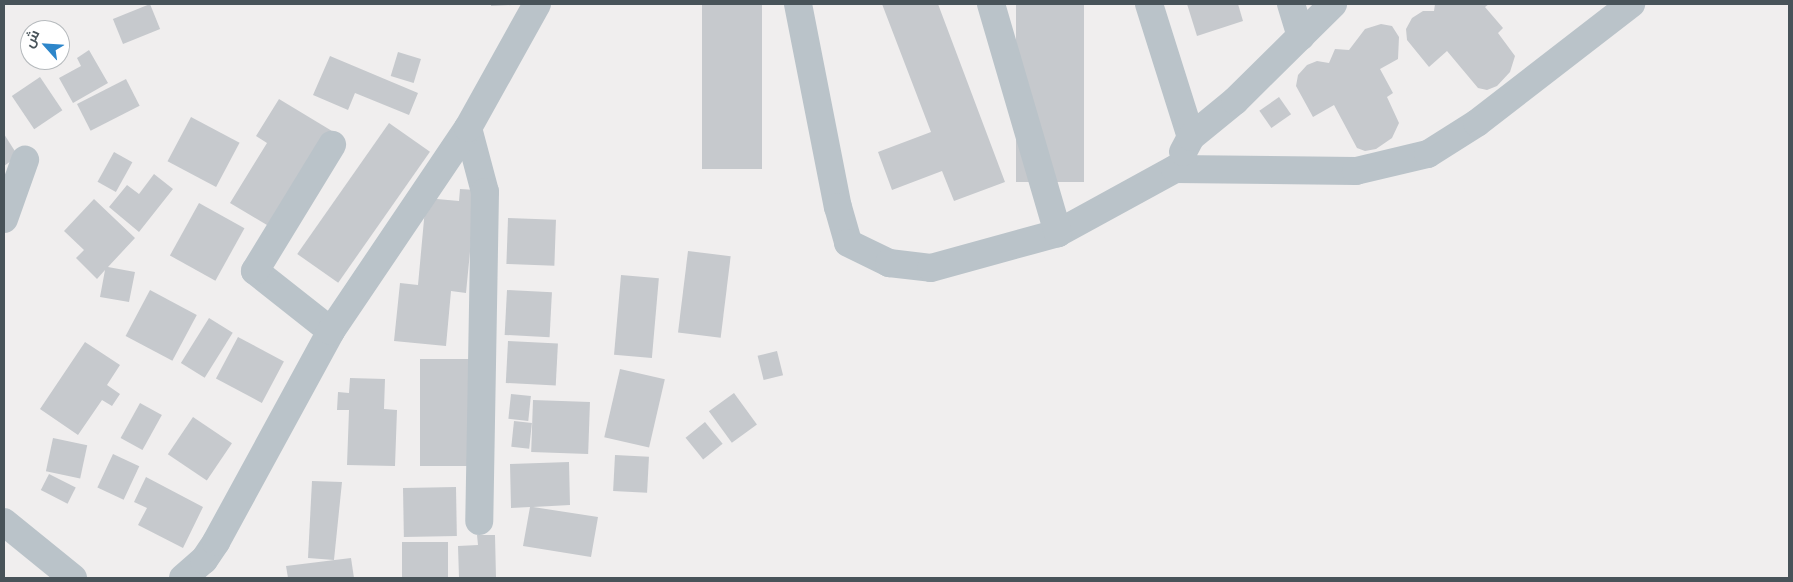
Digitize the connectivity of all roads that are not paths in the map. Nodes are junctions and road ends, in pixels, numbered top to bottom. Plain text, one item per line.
1 (537, 4) edge
2 (798, 4) edge
3 (991, 4) edge
4 (1149, 4) edge
5 (1291, 4) edge
6 (1334, 4) edge
7 (1631, 4) edge
8 (1301, 36) junction
9 (468, 128) junction
10 (1191, 137) junction
11 (332, 145) dead end
12 (25, 160) dead end
13 (1175, 169) junction
14 (4, 219) edge
15 (1058, 233) junction
16 (331, 331) junction
17 (480, 521) dead end
18 (4, 522) edge
19 (73, 578) edge
20 (183, 578) edge

1 - 9 street
2 - 15 street
3 - 15 street
4 - 10 street
5 - 8 street
6 - 8 street
7 - 13 street
8 - 10 street
9 - 16 street
9 - 17 street
10 - 13 street
11 - 16 street
12 - 14 street
13 - 15 street
16 - 20 street
18 - 19 street

